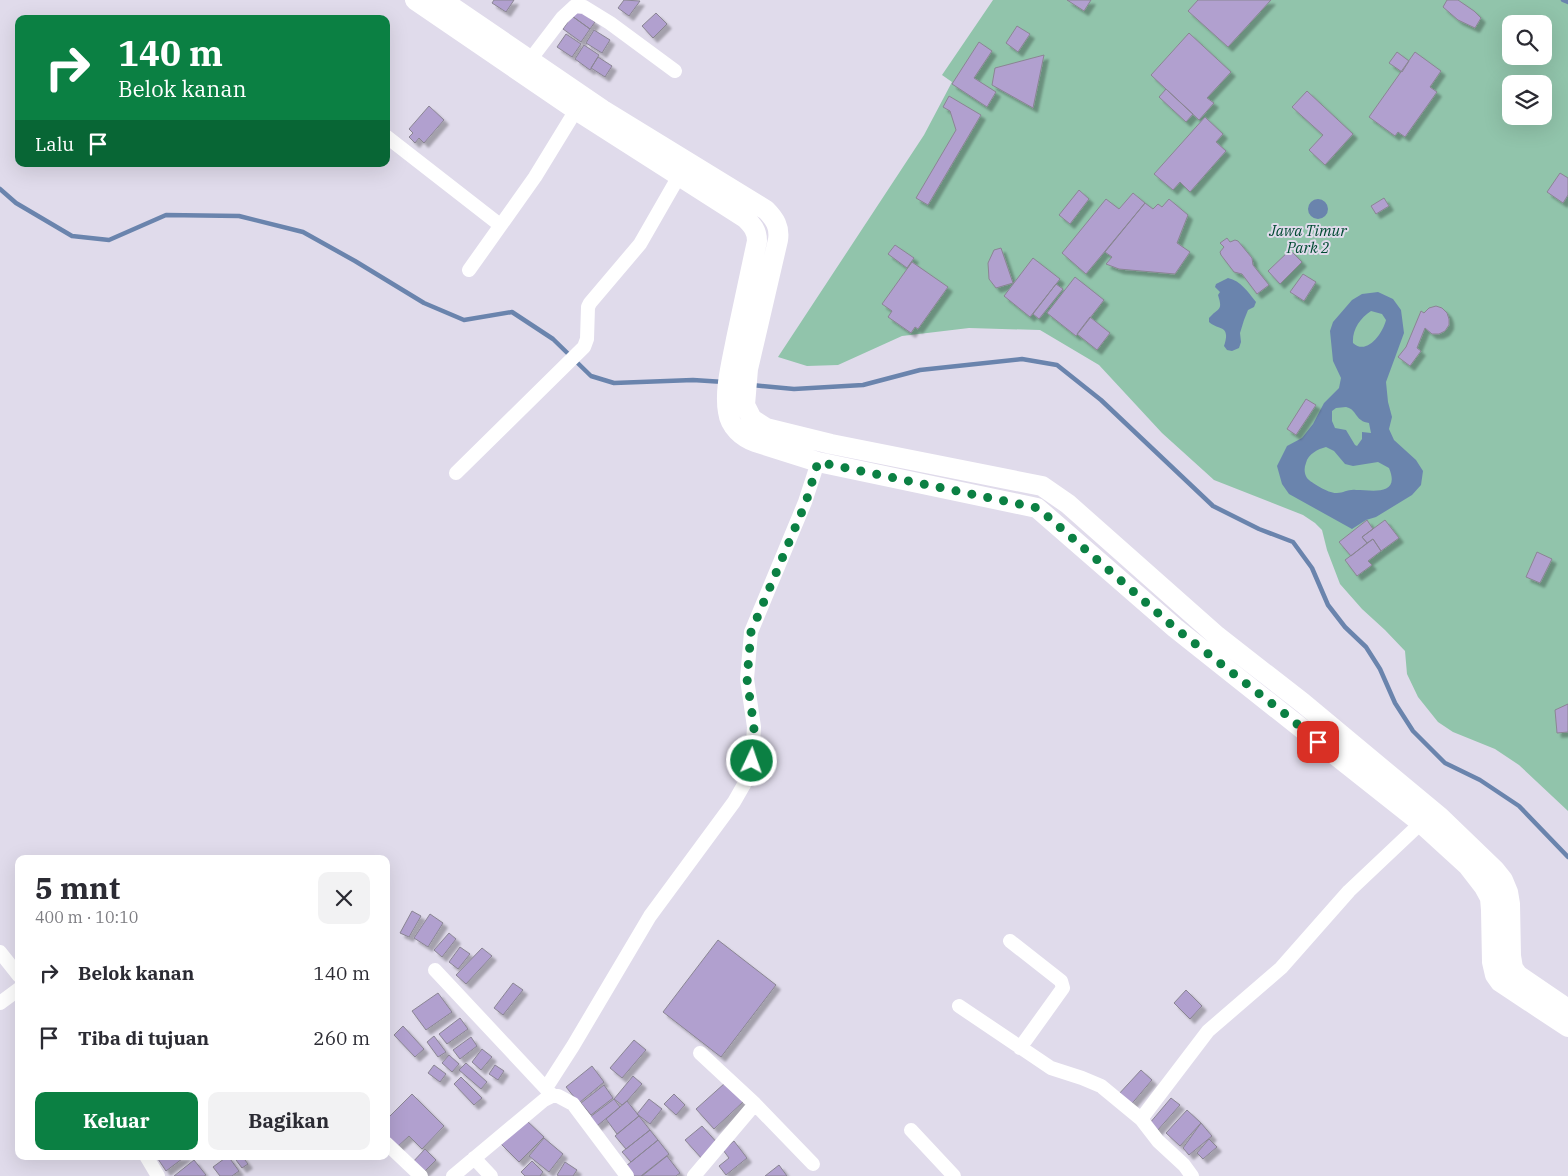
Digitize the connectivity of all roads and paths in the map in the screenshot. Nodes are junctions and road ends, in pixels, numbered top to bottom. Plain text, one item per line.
1 (415, 0) edge
2 (442, 0) edge
3 (467, 27) junction
4 (530, 60) junction
5 (675, 71) dead end
6 (576, 110) junction
7 (390, 140) edge
8 (679, 176) junction
9 (500, 225) junction
10 (469, 270) dead end
11 (740, 366) junction
12 (736, 402) junction
13 (818, 462) junction
14 (456, 472) dead end
15 (1303, 703) junction
16 (1289, 717) junction
17 (1330, 726) junction
18 (1318, 742) junction
19 (1421, 823) junction
20 (1010, 941) dead end
21 (0, 952) edge
22 (435, 970) dead end
23 (15, 971) edge
24 (15, 993) edge
25 (0, 1003) edge
26 (960, 1006) dead end
27 (1568, 1009) edge
28 (1568, 1027) edge
29 (1020, 1048) junction
30 (700, 1054) dead end
31 (549, 1092) junction
32 (755, 1104) junction
33 (1141, 1119) junction
34 (911, 1130) dead end
35 (390, 1147) edge
36 (474, 1158) junction
37 (148, 1160) edge
38 (813, 1164) dead end
39 (158, 1176) edge
40 (421, 1176) edge
41 (453, 1176) edge
42 (491, 1176) edge
43 (627, 1176) edge
44 (694, 1176) edge
45 (954, 1176) edge
46 (1192, 1176) edge

1 - 3 street
2 - 3 street
3 - 4 street
3 - 6 street
4 - 5 street
4 - 11 street
6 - 8 street
6 - 9 street
7 - 9 street
8 - 11 street
8 - 14 street
9 - 10 street
11 - 12 street
12 - 13 street
12 - 15 street
13 - 16 street
13 - 31 street
15 - 16 street
15 - 17 street
16 - 18 street
17 - 18 street
17 - 27 street
18 - 19 street
19 - 28 street
19 - 33 street
20 - 29 street
21 - 23 street
22 - 31 street
24 - 25 street
26 - 29 street
29 - 33 street
30 - 32 street
31 - 36 street
31 - 43 street
32 - 38 street
32 - 44 street
33 - 46 street
34 - 45 street
35 - 40 street
36 - 41 street
36 - 42 street
37 - 39 street

